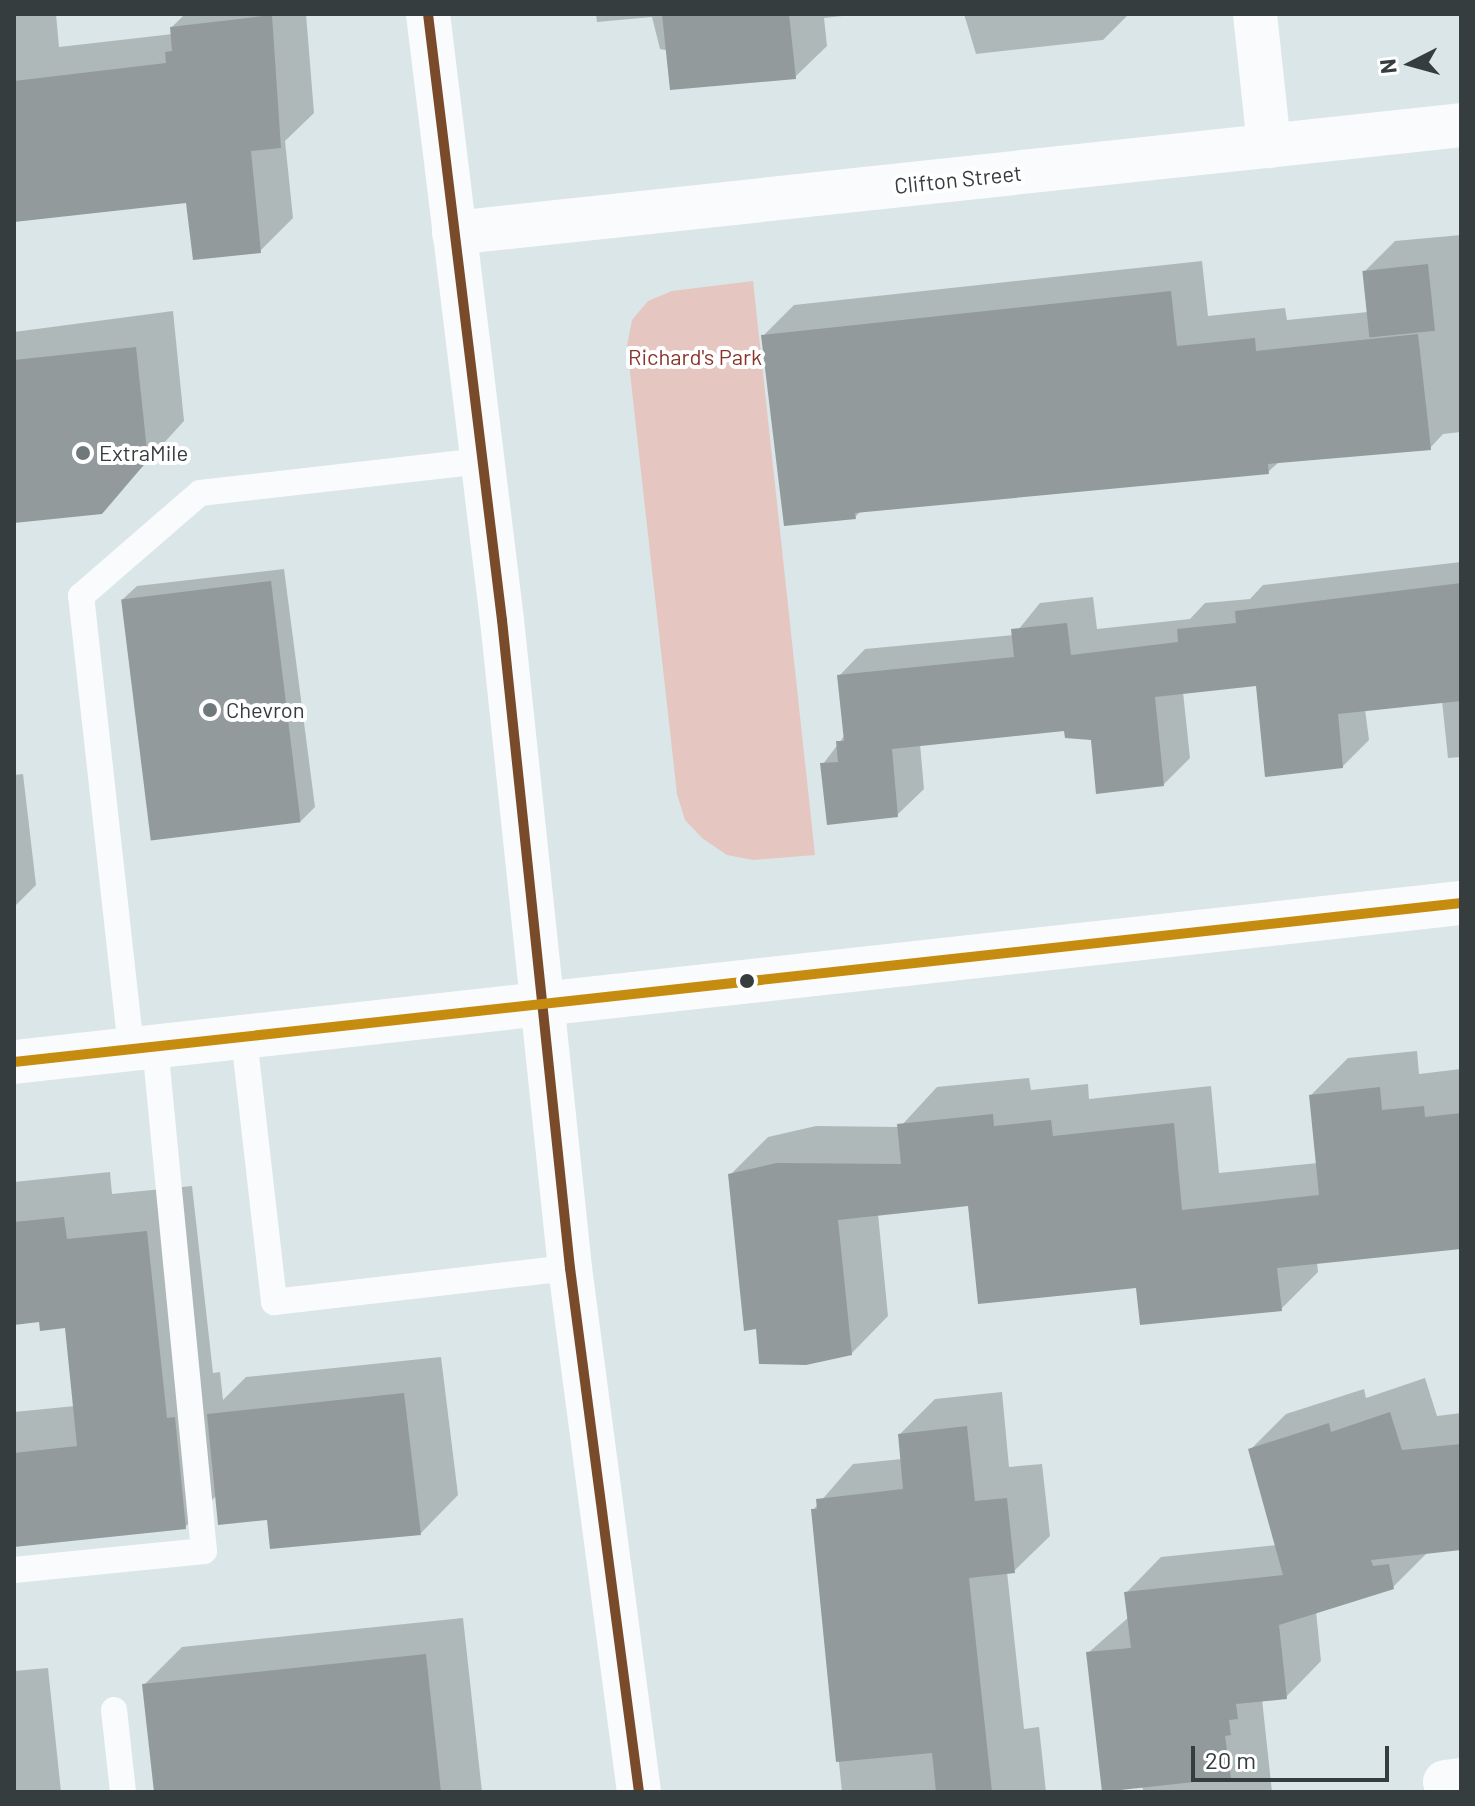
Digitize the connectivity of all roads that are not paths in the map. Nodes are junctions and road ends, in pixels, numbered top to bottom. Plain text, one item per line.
1 (428, 14) edge
2 (1255, 14) edge
3 (1461, 125) edge
4 (1269, 146) junction
5 (454, 233) junction
6 (483, 461) junction
7 (1461, 903) edge
8 (543, 1005) junction
9 (244, 1038) junction
10 (143, 1047) junction
11 (14, 1062) edge
12 (570, 1268) junction
13 (14, 1570) edge
14 (114, 1710) dead end
15 (123, 1792) edge
16 (639, 1792) edge

1 - 5 main road
2 - 4 main road
3 - 4 main road, Clifton Street
4 - 5 main road, Clifton Street
5 - 6 main road
6 - 8 main road
6 - 10 lane
7 - 8 main road
8 - 9 main road
8 - 12 main road
9 - 10 main road
9 - 12 lane
10 - 11 main road
10 - 13 lane
12 - 16 main road
14 - 15 lane

